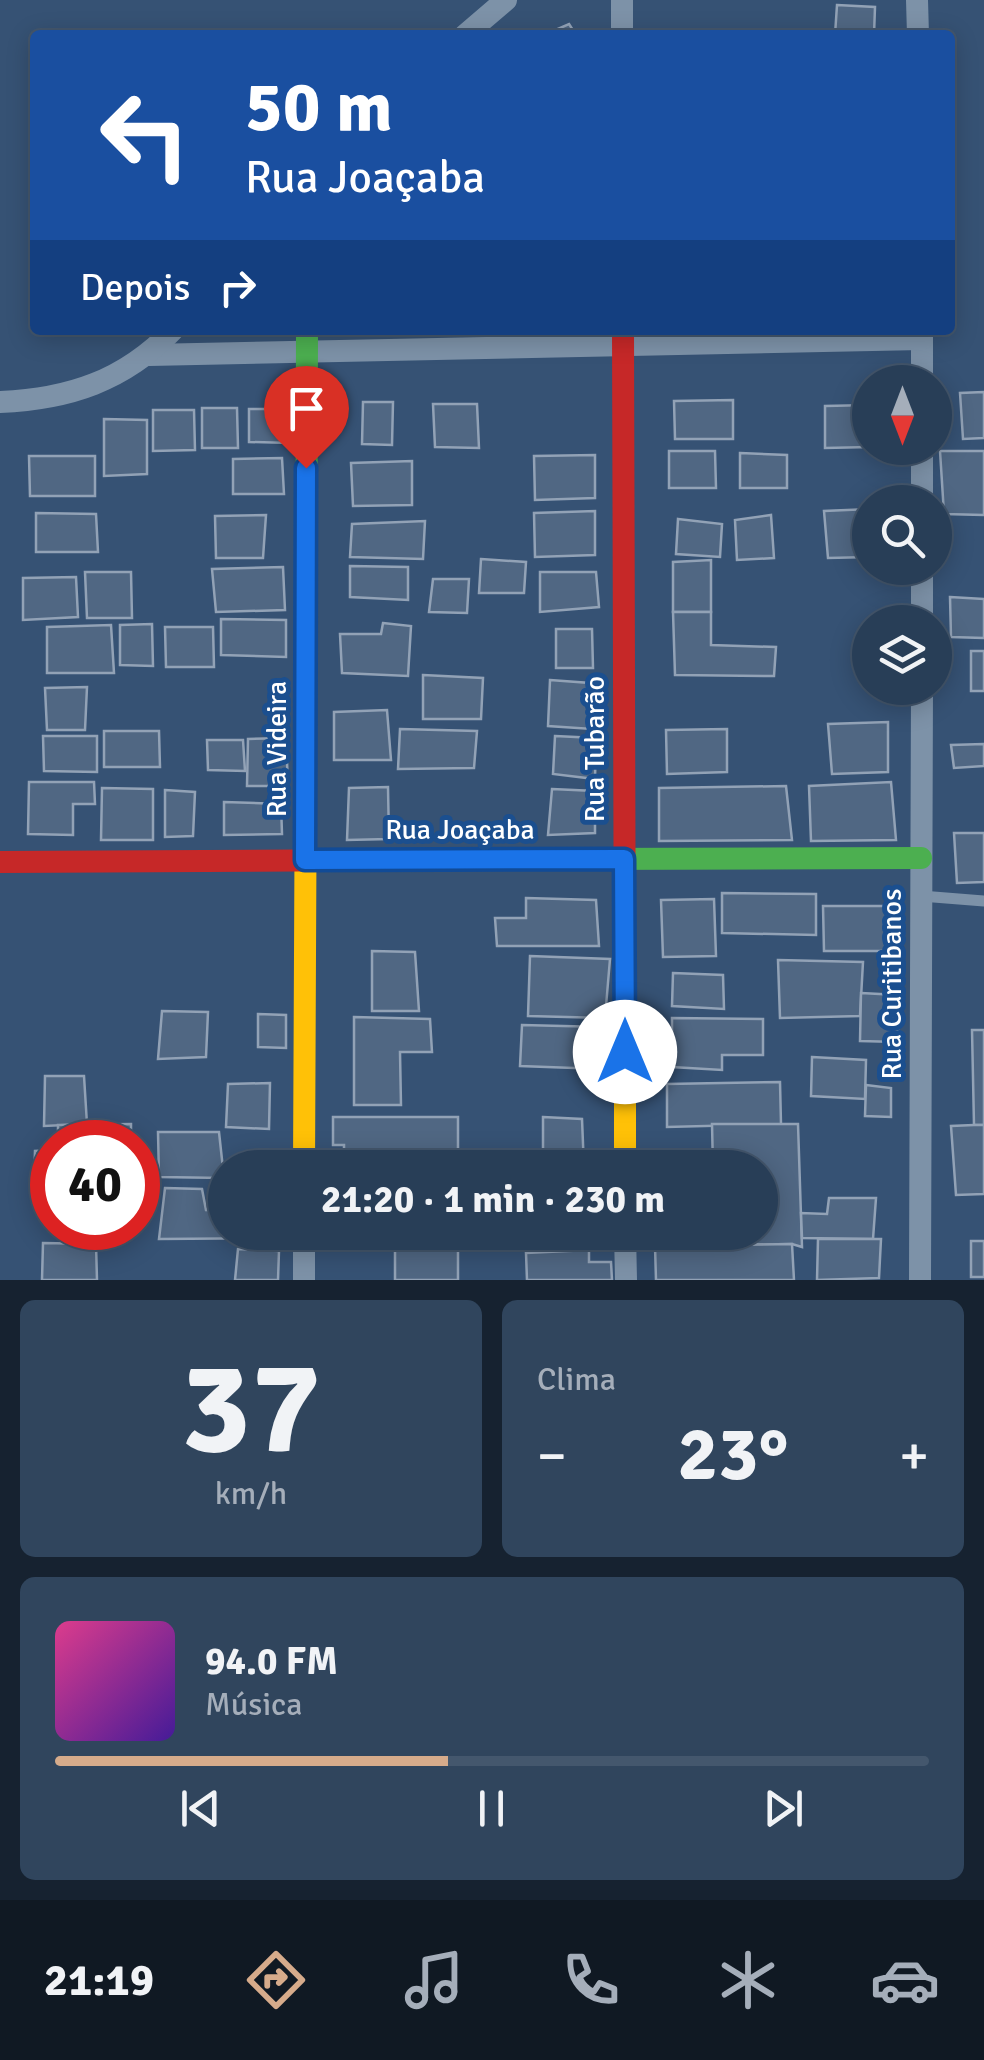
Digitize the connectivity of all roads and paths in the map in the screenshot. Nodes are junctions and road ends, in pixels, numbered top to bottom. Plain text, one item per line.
1 (506, 0) edge
2 (622, 0) edge
3 (918, 0) edge
4 (471, 30) edge
5 (622, 30) edge
6 (918, 30) edge
7 (167, 335) edge
8 (847, 335) edge
9 (922, 335) edge
10 (623, 338) edge
11 (307, 341) edge
12 (149, 354) junction
13 (922, 365) edge
14 (0, 402) edge
15 (922, 705) edge
16 (921, 858) junction
17 (624, 859) junction
18 (305, 860) junction
19 (0, 862) edge
20 (921, 896) junction
21 (984, 901) edge
22 (304, 1150) edge
23 (625, 1150) edge
24 (304, 1250) edge
25 (626, 1250) edge
26 (304, 1280) edge
27 (626, 1280) edge
28 (920, 1280) edge

1 - 4 street
2 - 5 street
3 - 6 street
7 - 12 street
8 - 10 street
9 - 13 street
10 - 11 street
10 - 17 street, Rua Tubarão
11 - 12 street
11 - 18 street, Rua Videira
12 - 14 street
15 - 16 street, Rua Curitibanos
16 - 17 street, Rua Joaçaba
16 - 20 street, Rua Curitibanos
17 - 18 street, Rua Joaçaba
17 - 23 street, Rua Tubarão
18 - 19 street, Rua Joaçaba
18 - 22 street, Rua Videira
20 - 21 lane
20 - 28 street, Rua Curitibanos
24 - 26 street
25 - 27 street

